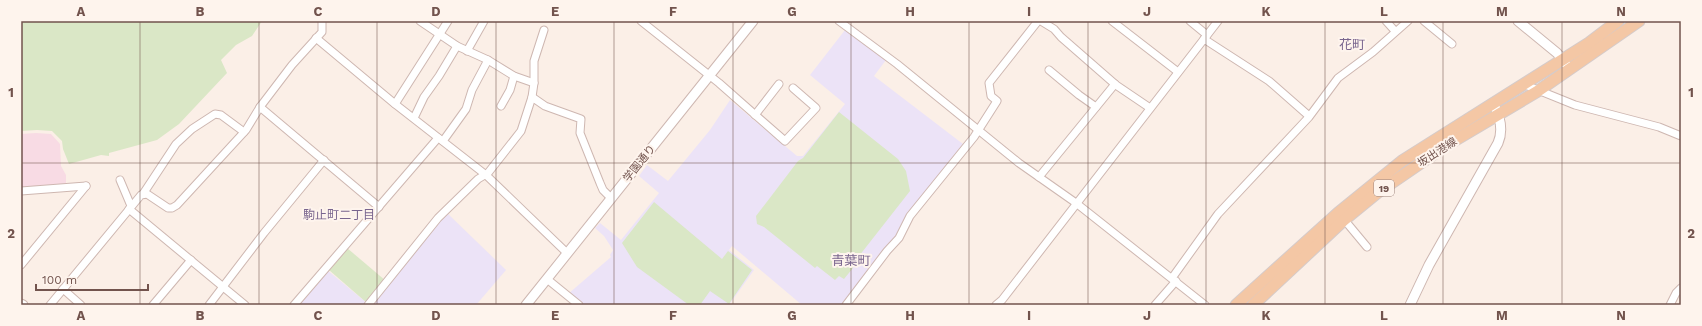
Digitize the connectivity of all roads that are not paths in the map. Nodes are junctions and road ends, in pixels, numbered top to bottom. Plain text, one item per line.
1 (322, 21) edge
2 (420, 21) edge
3 (448, 21) edge
4 (484, 21) edge
5 (641, 21) edge
6 (753, 21) edge
7 (839, 21) edge
8 (1038, 21) edge
9 (1041, 21) edge
10 (1112, 21) edge
11 (1190, 21) edge
12 (1218, 21) edge
13 (1386, 21) edge
14 (1408, 21) edge
15 (1424, 21) edge
16 (1518, 21) edge
17 (1618, 21) edge
18 (1639, 21) edge
19 (544, 30) dead end
20 (1395, 31) junction
21 (439, 33) junction
22 (1205, 37) junction
23 (316, 38) junction
24 (1452, 44) dead end
25 (457, 46) junction
26 (467, 51) junction
27 (1562, 59) junction
28 (488, 60) junction
29 (1569, 68) junction
30 (1049, 70) dead end
31 (1178, 72) junction
32 (514, 76) junction
33 (709, 76) junction
34 (534, 83) junction
35 (778, 84) dead end
36 (1115, 84) junction
37 (1523, 84) junction
38 (793, 88) dead end
39 (1538, 91) junction
40 (532, 97) junction
41 (1493, 103) junction
42 (395, 104) junction
43 (501, 106) dead end
44 (260, 107) junction
45 (1096, 107) junction
46 (1150, 108) junction
47 (1499, 114) junction
48 (755, 115) junction
49 (1310, 116) junction
50 (414, 118) junction
51 (979, 131) junction
52 (244, 132) junction
53 (1681, 136) edge
54 (441, 139) junction
55 (324, 160) junction
56 (486, 175) junction
57 (1040, 177) junction
58 (120, 180) dead end
59 (21, 190) edge
60 (143, 194) junction
61 (611, 198) junction
62 (1076, 203) junction
63 (130, 207) junction
64 (379, 207) junction
65 (1341, 216) junction
66 (1367, 247) dead end
67 (567, 254) junction
68 (191, 260) junction
69 (21, 265) edge
70 (547, 279) junction
71 (1174, 280) junction
72 (223, 287) junction
73 (1681, 288) edge
74 (63, 289) junction
75 (1001, 303) edge
76 (50, 305) edge
77 (81, 305) edge
78 (154, 305) edge
79 (209, 305) edge
80 (245, 305) edge
81 (294, 305) edge
82 (368, 305) edge
83 (526, 305) edge
84 (580, 305) edge
85 (846, 305) edge
86 (1155, 305) edge
87 (1205, 305) edge
88 (1236, 305) edge
89 (1253, 305) edge
90 (1410, 305) edge
91 (1670, 305) edge

1 - 23 street
2 - 21 street
3 - 21 street
4 - 26 street
5 - 33 street
6 - 33 street, 学園通り
7 - 51 street
8 - 51 street
9 - 36 street
10 - 31 street
11 - 22 street
12 - 22 street
13 - 20 street
14 - 20 street
15 - 24 street
16 - 27 street
17 - 27 main road, 坂出港線 / 19
18 - 29 main road, 坂出港線 / 19
19 - 34 street
20 - 49 street
21 - 25 street
21 - 42 street
22 - 31 street
22 - 49 street
23 - 42 street
23 - 44 street
25 - 26 street
25 - 50 street
26 - 28 street
27 - 29 street
27 - 37 main road, 坂出港線 / 19
28 - 32 street
28 - 54 street
29 - 39 main road, 坂出港線 / 19
30 - 45 street
31 - 46 street
32 - 34 street
32 - 43 street
33 - 48 street
33 - 61 street, 学園通り
34 - 40 street
35 - 48 street
36 - 45 street
36 - 46 street
37 - 39 street
37 - 41 main road, 坂出港線 / 19
38 - 48 street
39 - 47 main road, 坂出港線 / 19
39 - 53 street
40 - 56 street
40 - 61 street
41 - 47 street
41 - 65 main road, 坂出港線 / 19
42 - 50 street
44 - 52 street
44 - 55 street
45 - 57 street
46 - 62 street
47 - 65 main road, 坂出港線 / 19
47 - 90 street
49 - 71 street
50 - 54 street
51 - 57 street
51 - 85 street
52 - 60 street
52 - 60 street
54 - 56 street
54 - 64 street
55 - 64 street
55 - 72 street
56 - 67 street
56 - 82 street
57 - 62 street
58 - 63 street
59 - 69 street
60 - 63 street
61 - 67 street, 学園通り
62 - 71 street
62 - 75 street
63 - 68 street
63 - 74 street
64 - 81 street
65 - 66 street
65 - 88 main road, 坂出港線 / 19
65 - 89 main road, 坂出港線 / 19
67 - 70 street, 学園通り
68 - 72 street
68 - 78 street
70 - 83 street, 学園通り
70 - 84 street
71 - 86 street
71 - 87 street
72 - 79 street
72 - 80 street
73 - 91 street
74 - 76 street
74 - 77 street

